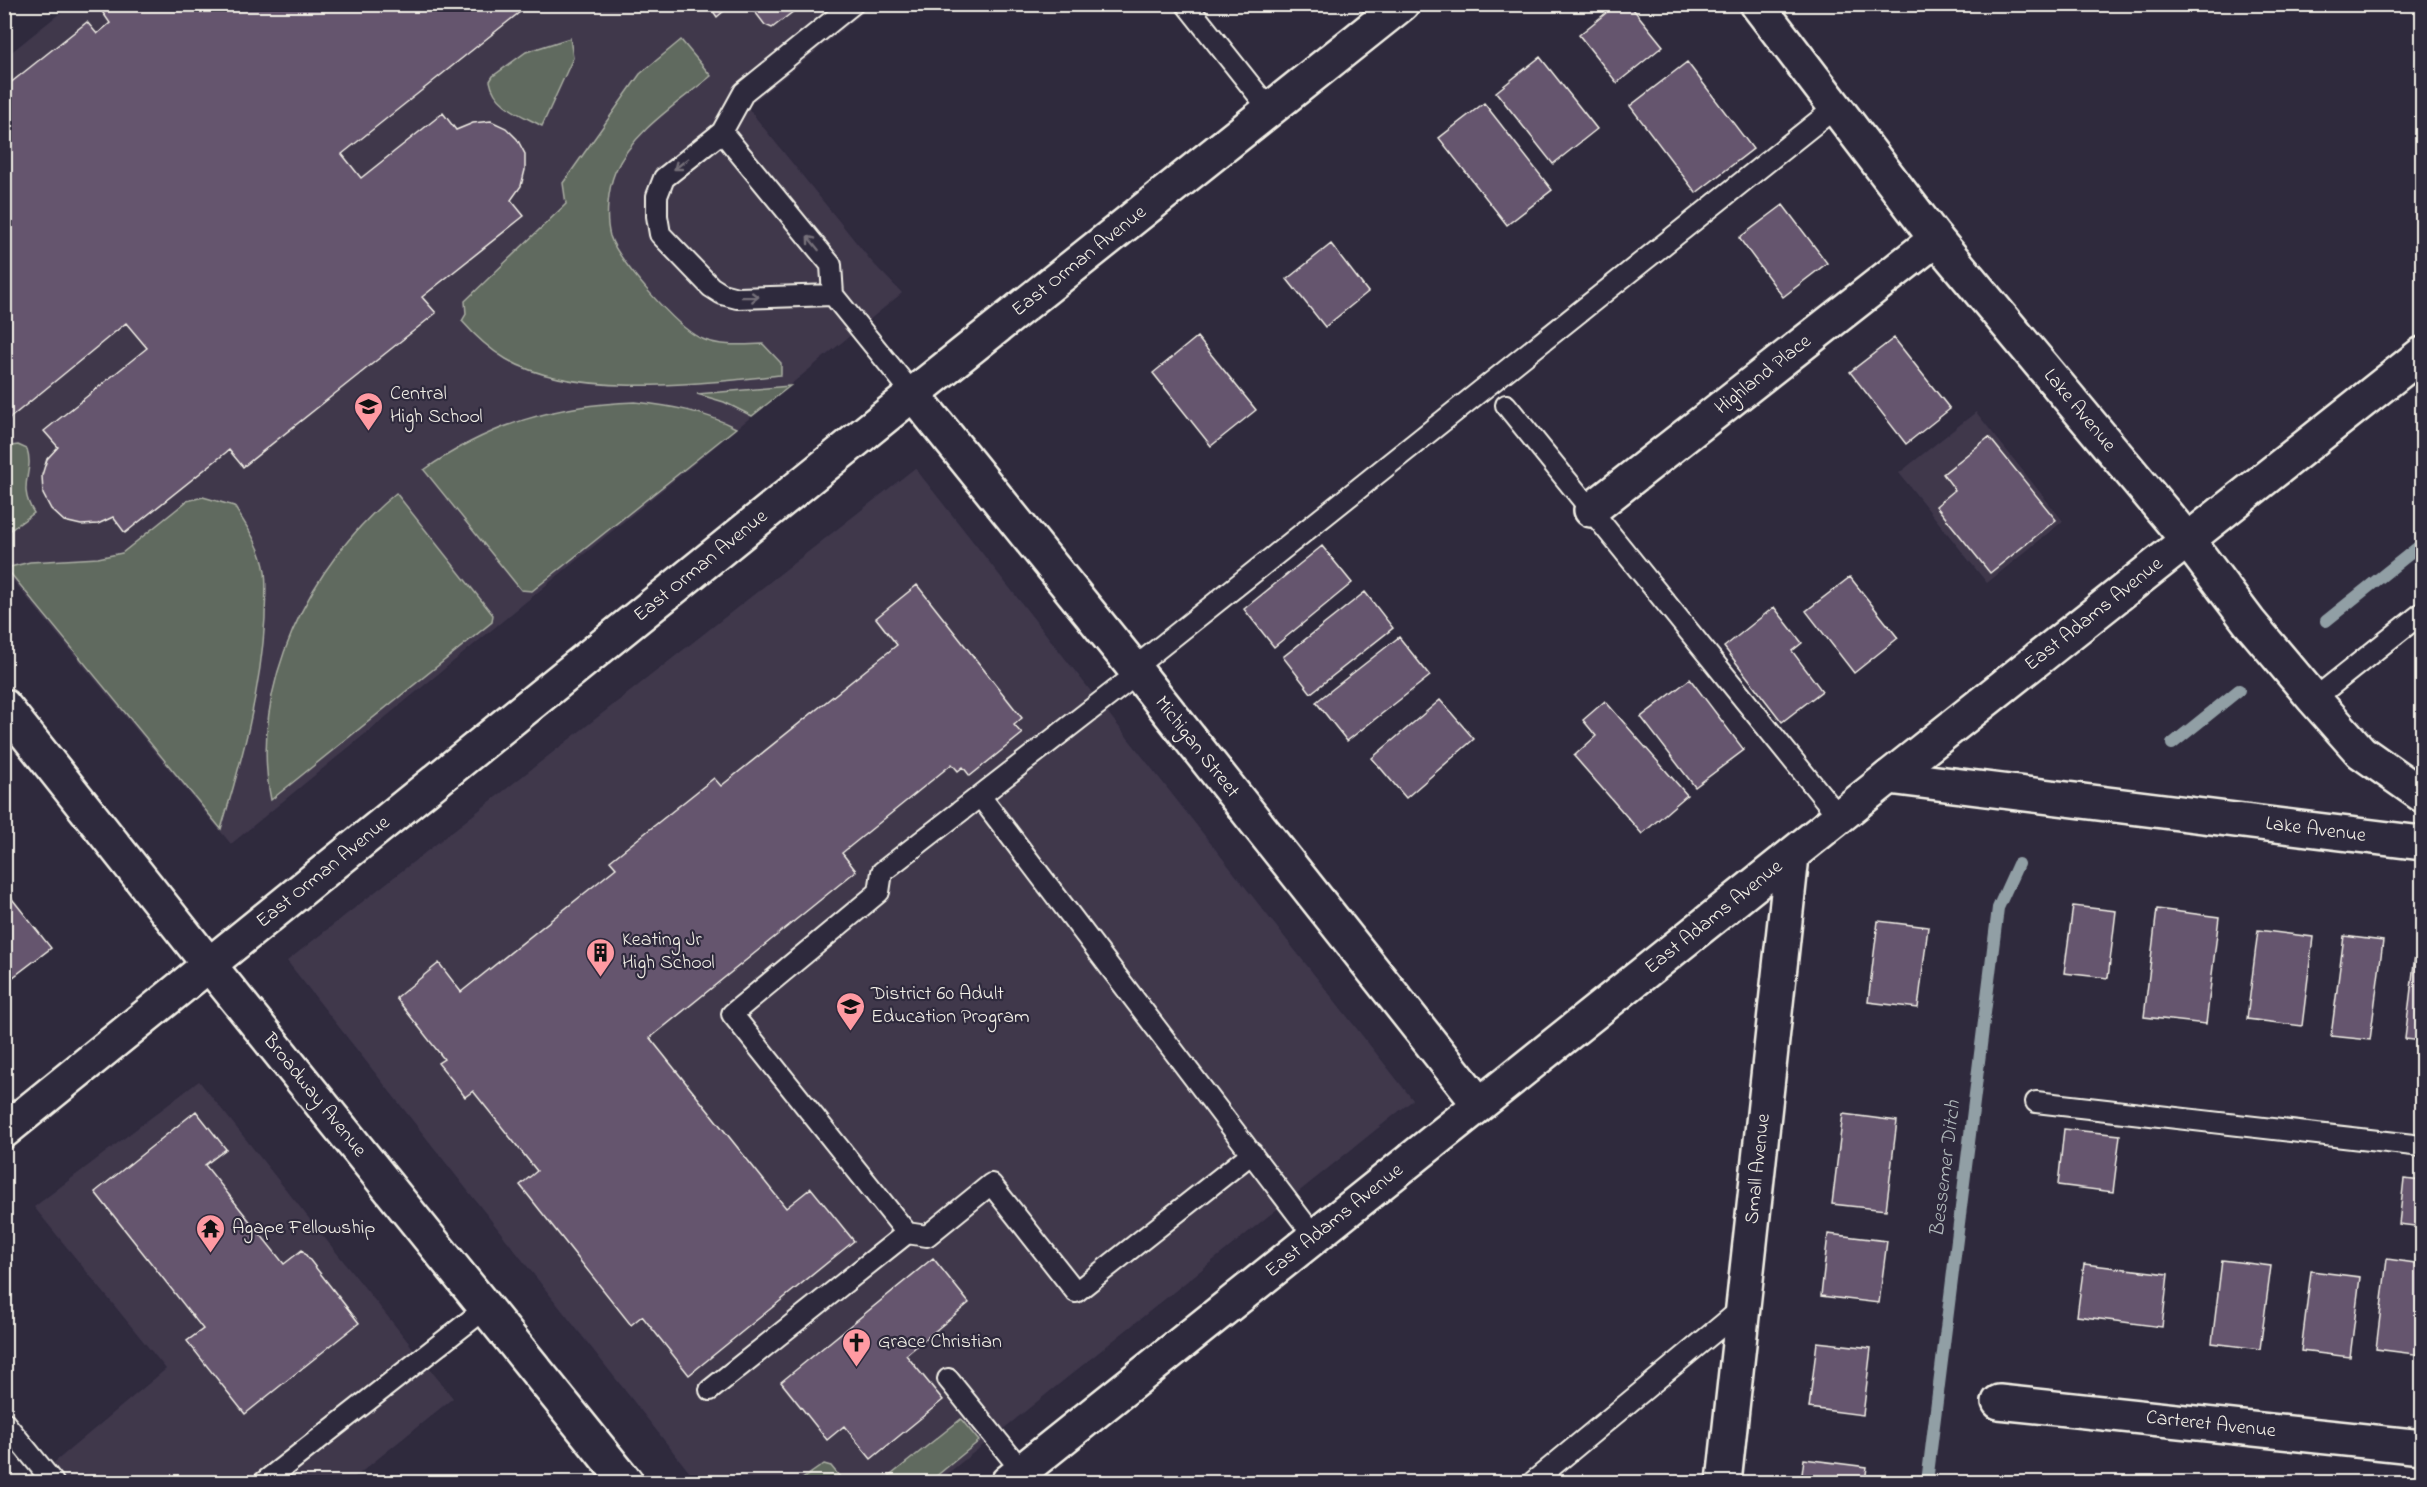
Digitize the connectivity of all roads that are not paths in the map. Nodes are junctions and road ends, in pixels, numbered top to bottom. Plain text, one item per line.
1 (853, 4) edge
2 (1186, 4) edge
3 (1402, 4) edge
4 (1757, 4) edge
5 (1836, 107) junction
6 (1270, 110) junction
7 (722, 132) junction
8 (1936, 239) junction
9 (833, 295) junction
10 (2422, 354) edge
11 (913, 394) junction
12 (1506, 405) dead end
13 (1591, 510) junction
14 (2189, 542) junction
15 (2422, 612) edge
16 (1136, 671) junction
17 (2304, 687) junction
18 (4, 706) edge
19 (1889, 777) junction
20 (2422, 795) edge
21 (980, 796) junction
22 (1839, 817) junction
23 (2422, 843) edge
24 (1792, 856) junction
25 (210, 966) junction
26 (2036, 1102) dead end
27 (1479, 1104) junction
28 (4, 1131) edge
29 (2422, 1146) edge
30 (1252, 1153) junction
31 (907, 1233) junction
32 (1314, 1236) junction
33 (1744, 1307) junction
34 (486, 1308) junction
35 (948, 1379) dead end
36 (710, 1390) dead end
37 (1999, 1402) dead end
38 (4, 1422) edge
39 (2422, 1447) edge
40 (1015, 1477) edge
41 (53, 1482) edge
42 (264, 1482) edge
43 (626, 1482) edge
44 (1533, 1482) edge
45 (1724, 1482) edge

1 - 7 lane
2 - 6 lane
3 - 6 street, East Orman Avenue
4 - 5 street, Lake Avenue
5 - 8 street, Lake Avenue
5 - 16 lane
6 - 11 street, East Orman Avenue
9 -> 7 lane
7 -> 9 lane
8 - 13 street, Highland Place
8 - 14 street, Lake Avenue
9 - 11 lane
10 - 14 street, East Adams Avenue
11 - 16 street, Michigan Street
11 - 25 street, East Orman Avenue
12 - 13 lane
13 - 22 lane
14 - 17 street, Lake Avenue
14 - 19 street, East Adams Avenue
15 - 17 lane
16 - 21 lane
16 - 27 street, Michigan Street
17 - 20 street, Lake Avenue
18 - 25 street, Broadway Avenue
19 - 22 street, East Adams Avenue
19 - 23 street, Lake Avenue
21 - 30 lane
21 - 31 lane
22 - 24 street, East Adams Avenue
24 - 27 street, East Adams Avenue
24 - 33 street, Small Avenue
25 - 28 street, East Orman Avenue
25 - 34 street, Broadway Avenue
26 - 29 lane
27 - 32 street, East Adams Avenue
30 - 31 lane
30 - 32 lane
31 - 36 lane
32 - 40 street, East Adams Avenue
33 - 44 lane
33 - 45 street, Small Avenue
34 - 42 lane
34 - 43 street, Broadway Avenue
35 - 40 lane
37 - 39 street, Carteret Avenue
38 - 41 lane

